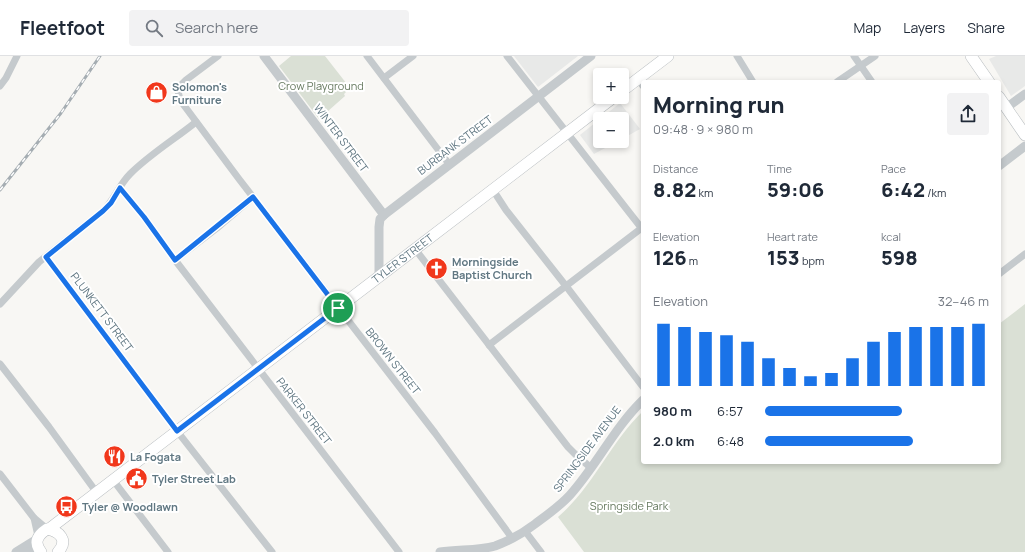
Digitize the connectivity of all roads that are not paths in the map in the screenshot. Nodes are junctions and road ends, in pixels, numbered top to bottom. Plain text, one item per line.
1 (17, 56) edge
2 (218, 56) edge
3 (264, 56) edge
4 (367, 56) edge
5 (413, 56) edge
6 (507, 56) edge
7 (591, 56) edge
8 (668, 56) edge
9 (736, 56) edge
10 (854, 56) edge
11 (876, 56) edge
12 (971, 56) edge
13 (975, 56) edge
14 (861, 66) junction
15 (384, 78) junction
16 (986, 78) edge
17 (642, 80) edge
18 (752, 80) edge
19 (840, 80) edge
20 (871, 80) edge
21 (640, 82) edge
22 (0, 86) edge
23 (629, 88) edge
24 (1025, 94) edge
25 (539, 96) junction
26 (1001, 100) edge
27 (605, 104) edge
28 (1006, 108) junction
29 (196, 122) junction
30 (568, 132) junction
31 (1025, 135) edge
32 (1025, 146) edge
33 (449, 164) junction
34 (1001, 164) edge
35 (120, 188) junction
36 (493, 190) junction
37 (253, 197) junction
38 (384, 215) junction
39 (641, 225) edge
40 (641, 230) edge
41 (415, 249) junction
42 (1025, 254) edge
43 (46, 257) junction
44 (175, 260) junction
45 (1001, 272) edge
46 (379, 277) junction
47 (566, 286) junction
48 (0, 304) edge
49 (338, 308) junction
50 (489, 345) junction
51 (0, 364) edge
52 (258, 369) junction
53 (641, 384) edge
54 (641, 402) edge
55 (177, 431) junction
56 (590, 467) junction
57 (0, 474) edge
58 (113, 480) junction
59 (97, 493) junction
60 (76, 509) junction
61 (34, 518) junction
62 (526, 531) junction
63 (43, 533) junction
64 (512, 538) junction
65 (62, 546) edge
66 (459, 551) edge
67 (16, 552) edge
68 (24, 552) edge
69 (40, 552) edge
70 (168, 552) edge
71 (272, 552) edge
72 (399, 552) edge
73 (440, 552) edge
74 (541, 552) edge

1 - 22 street
2 - 29 street, BROWN STREET
3 - 38 street, WINTER STREET
4 - 15 street
5 - 15 street
6 - 25 street
7 - 25 street, BURBANK STREET
8 - 17 main road
9 - 18 street
10 - 14 street
11 - 14 street
12 - 16 main road
13 - 16 main road
14 - 19 street
14 - 20 street
15 - 33 street
21 - 23 main road
24 - 28 street
25 - 30 street
25 - 33 street, BURBANK STREET
26 - 28 main road
27 - 30 main road, TYLER STREET
28 - 31 main road
29 - 35 street
29 - 37 street, BROWN STREET
30 - 36 main road, TYLER STREET
30 - 39 street
32 - 34 street
33 - 38 street, BURBANK STREET
35 - 43 street
35 - 44 street, PARKER STREET
36 - 41 main road, TYLER STREET
36 - 47 street
37 - 44 street
37 - 49 street, BROWN STREET
38 - 46 street
40 - 47 street
41 - 46 main road, TYLER STREET
41 - 50 street
42 - 45 street
43 - 48 street
43 - 55 street, PLUNKETT STREET
44 - 52 street, PARKER STREET
46 - 49 main road, TYLER STREET
47 - 50 street
47 - 53 street
49 - 52 main road, TYLER STREET
49 - 64 street, BROWN STREET
50 - 56 street
51 - 59 street
52 - 55 main road, TYLER STREET
52 - 72 street, PARKER STREET
54 - 56 street, SPRINGSIDE AVENUE
55 - 58 main road, TYLER STREET
55 - 71 street, PLUNKETT STREET
56 - 62 street, SPRINGSIDE AVENUE
57 - 61 street
58 - 59 main road, TYLER STREET
58 - 70 street
59 - 60 main road, TYLER STREET
60 - 63 main road, TYLER STREET
60 - 65 main road, TYLER STREET
61 - 63 street
61 - 63 street
62 - 64 street, SPRINGSIDE AVENUE
62 - 74 street
63 - 65 main road
63 - 67 street, TYLER STREET
63 - 69 main road
64 - 66 street, SPRINGSIDE AVENUE
66 - 73 street, SPRINGSIDE AVENUE
68 - 69 street

